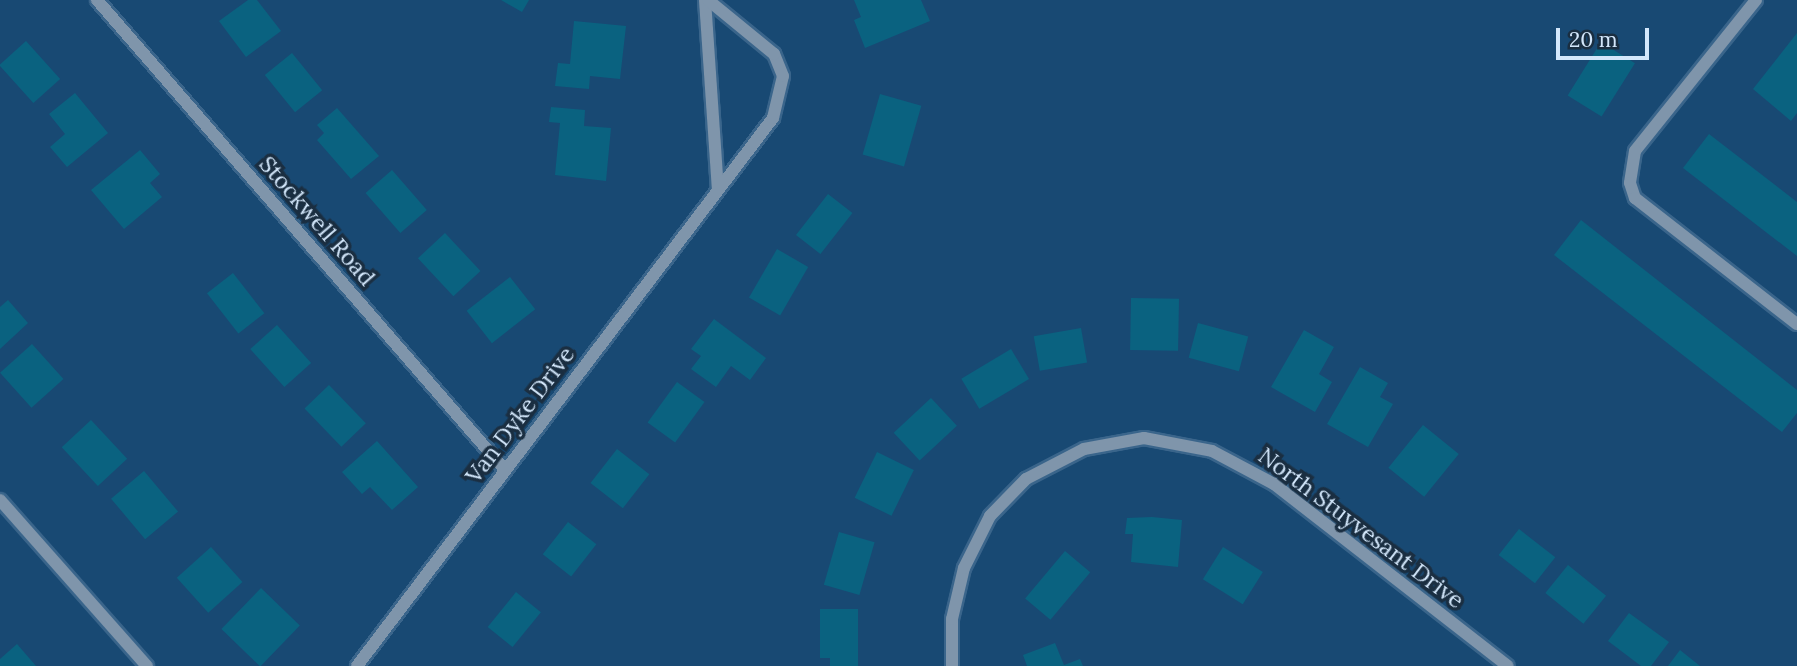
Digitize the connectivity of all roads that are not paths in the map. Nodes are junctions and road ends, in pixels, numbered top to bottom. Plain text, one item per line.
1 (97, 0) edge
2 (706, 0) edge
3 (1756, 0) edge
4 (718, 189) junction
5 (1797, 324) edge
6 (505, 470) junction
7 (0, 500) edge
8 (146, 666) edge
9 (357, 666) edge
10 (952, 666) edge
11 (1508, 666) edge

1 - 6 street, Stockwell Road
2 - 4 street, Van Dyke Drive
2 - 4 street, Van Dyke Drive
3 - 5 street
4 - 6 street, Van Dyke Drive
6 - 9 street, Van Dyke Drive
7 - 8 street
10 - 11 street, North Stuyvesant Drive

